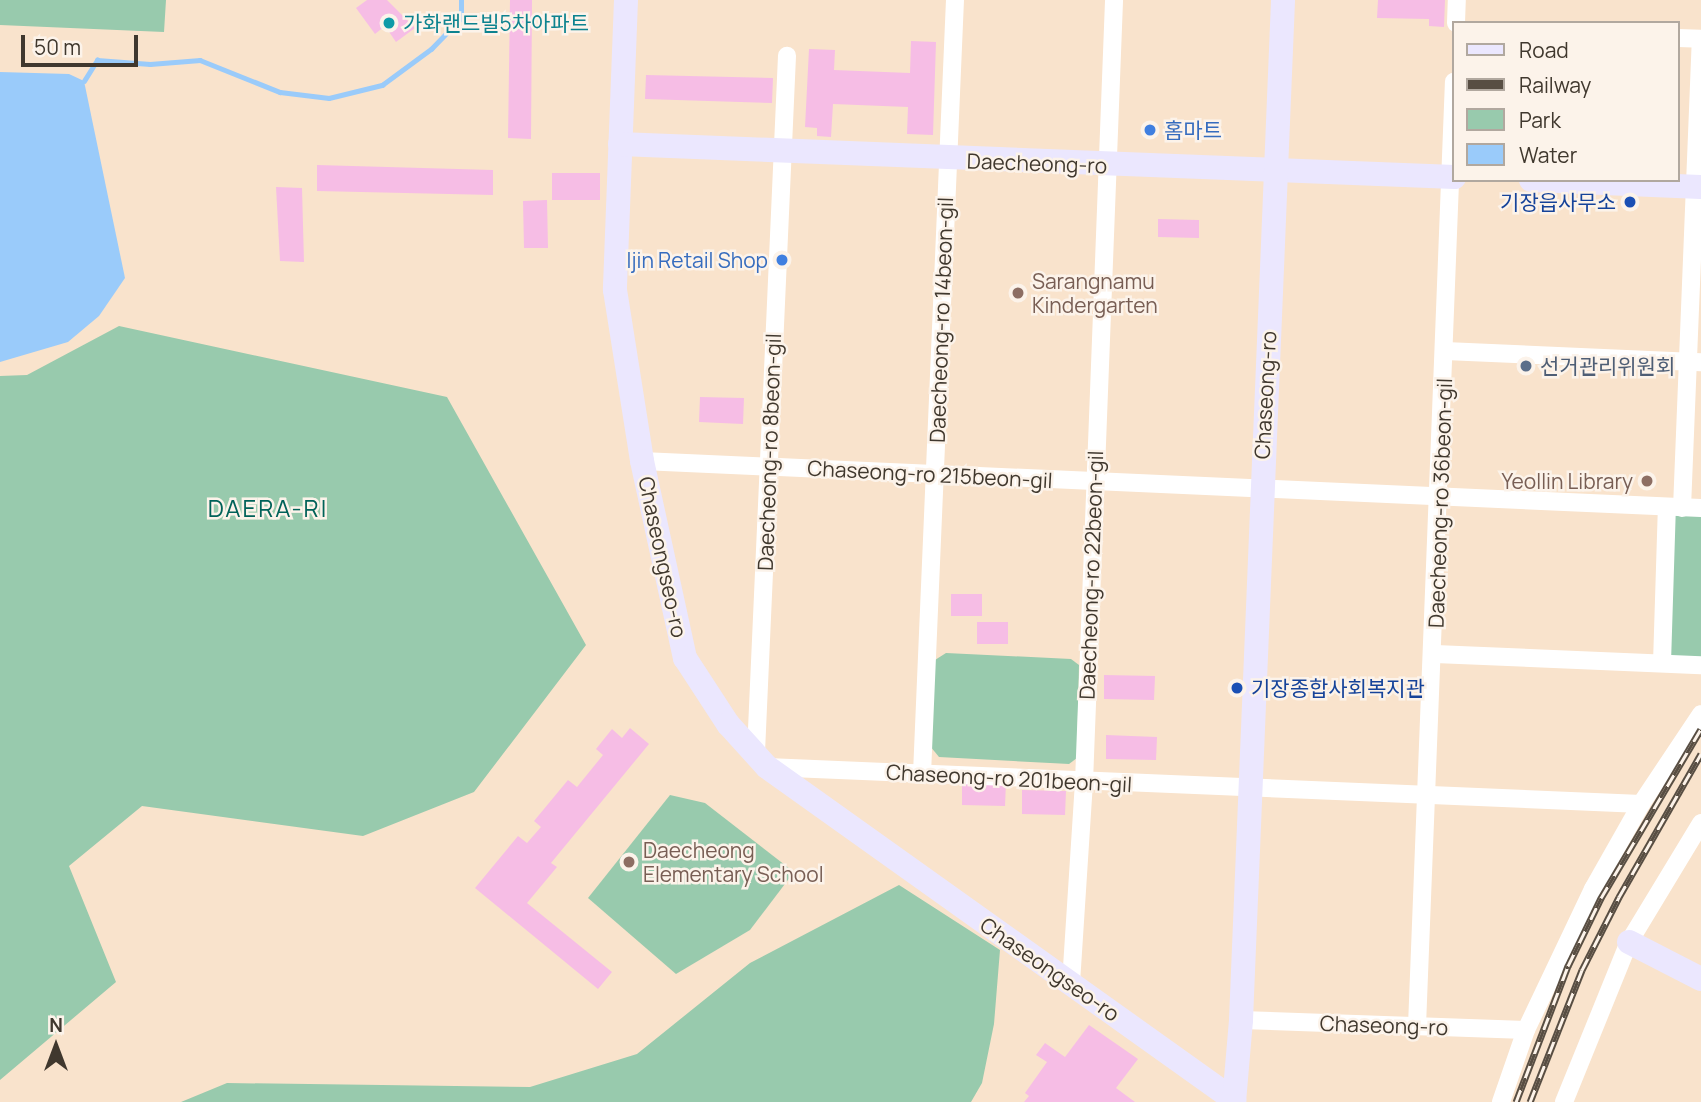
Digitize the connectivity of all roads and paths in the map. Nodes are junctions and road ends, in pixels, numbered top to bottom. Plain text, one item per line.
1 (626, 0) edge
2 (955, 0) edge
3 (1114, 0) edge
4 (1283, 0) edge
5 (1457, 0) edge
6 (1456, 21) edge
7 (1680, 38) edge
8 (1701, 41) edge
9 (787, 56) dead end
10 (621, 144) junction
11 (781, 152) junction
12 (947, 160) junction
13 (1107, 166) junction
14 (1276, 171) junction
15 (1452, 177) edge
16 (1453, 182) edge
17 (1587, 182) edge
18 (1698, 186) edge
19 (1445, 351) junction
20 (1695, 362) edge
21 (642, 461) junction
22 (768, 467) junction
23 (935, 475) junction
24 (1094, 482) junction
25 (1261, 490) junction
26 (1440, 498) junction
27 (1675, 507) junction
28 (1701, 508) edge
29 (1435, 654) junction
30 (1662, 663) junction
31 (1701, 665) edge
32 (1701, 714) edge
33 (761, 759) junction
34 (922, 774) junction
35 (1084, 782) junction
36 (1251, 789) junction
37 (1427, 797) junction
38 (1641, 804) junction
39 (1701, 823) edge
40 (1629, 942) junction
41 (1701, 979) edge
42 (1071, 983) junction
43 (1241, 1020) junction
44 (1417, 1026) junction
45 (1526, 1030) junction
46 (1235, 1101) edge
47 (1501, 1102) edge
48 (1563, 1102) edge

1 - 10 street, Chaseongseo-ro
2 - 12 street, Daecheong-ro 14beon-gil
3 - 13 street, Daecheong-ro 22beon-gil
4 - 14 street, Chaseong-ro
5 - 6 street
7 - 8 street
8 - 18 street
9 - 11 street, Daecheong-ro 8beon-gil
10 - 11 street, Daecheong-ro
10 - 21 street, Chaseongseo-ro
11 - 12 street, Daecheong-ro
11 - 22 street, Daecheong-ro 8beon-gil
12 - 13 street, Daecheong-ro
12 - 23 street, Daecheong-ro 14beon-gil
13 - 14 street, Daecheong-ro
13 - 24 street, Daecheong-ro 22beon-gil
14 - 15 street, Daecheong-ro
14 - 25 street, Chaseong-ro
16 - 19 street, Daecheong-ro 36beon-gil
17 - 18 street
18 - 20 street
19 - 20 street, Daecheong-ro 36beon-gil
19 - 26 street, Daecheong-ro 36beon-gil
20 - 27 street
21 - 22 street, Chaseong-ro 215beon-gil
21 - 33 street, Chaseongseo-ro
22 - 23 street, Chaseong-ro 215beon-gil
22 - 33 street, Daecheong-ro 8beon-gil
23 - 24 street, Chaseong-ro 215beon-gil
23 - 34 street, Daecheong-ro 14beon-gil
24 - 25 street, Chaseong-ro 215beon-gil
24 - 35 street, Daecheong-ro 22beon-gil
25 - 26 street, Chaseong-ro 215beon-gil
25 - 36 street, Chaseong-ro
26 - 27 street, Chaseong-ro 215beon-gil
26 - 29 street, Daecheong-ro 36beon-gil
27 - 28 street, Chaseong-ro 215beon-gil
27 - 30 street
29 - 30 street, Daecheong-ro 36beon-gil
29 - 37 street, Daecheong-ro 36beon-gil
30 - 31 street, Daecheong-ro 36beon-gil
32 - 38 street
33 - 34 street, Chaseong-ro 201beon-gil
33 - 42 street, Chaseongseo-ro
34 - 35 street, Chaseong-ro 201beon-gil
35 - 36 street, Chaseong-ro 201beon-gil
35 - 42 street, Daecheong-ro 22beon-gil
36 - 37 street
36 - 43 street, Chaseong-ro
37 - 38 street
37 - 44 street, Daecheong-ro 36beon-gil
38 - 45 street
39 - 40 street
40 - 41 street
40 - 48 street
42 - 46 street, Chaseongseo-ro
43 - 44 street, Chaseong-ro
43 - 46 street, Chaseong-ro
44 - 45 street, Chaseong-ro
45 - 47 street

